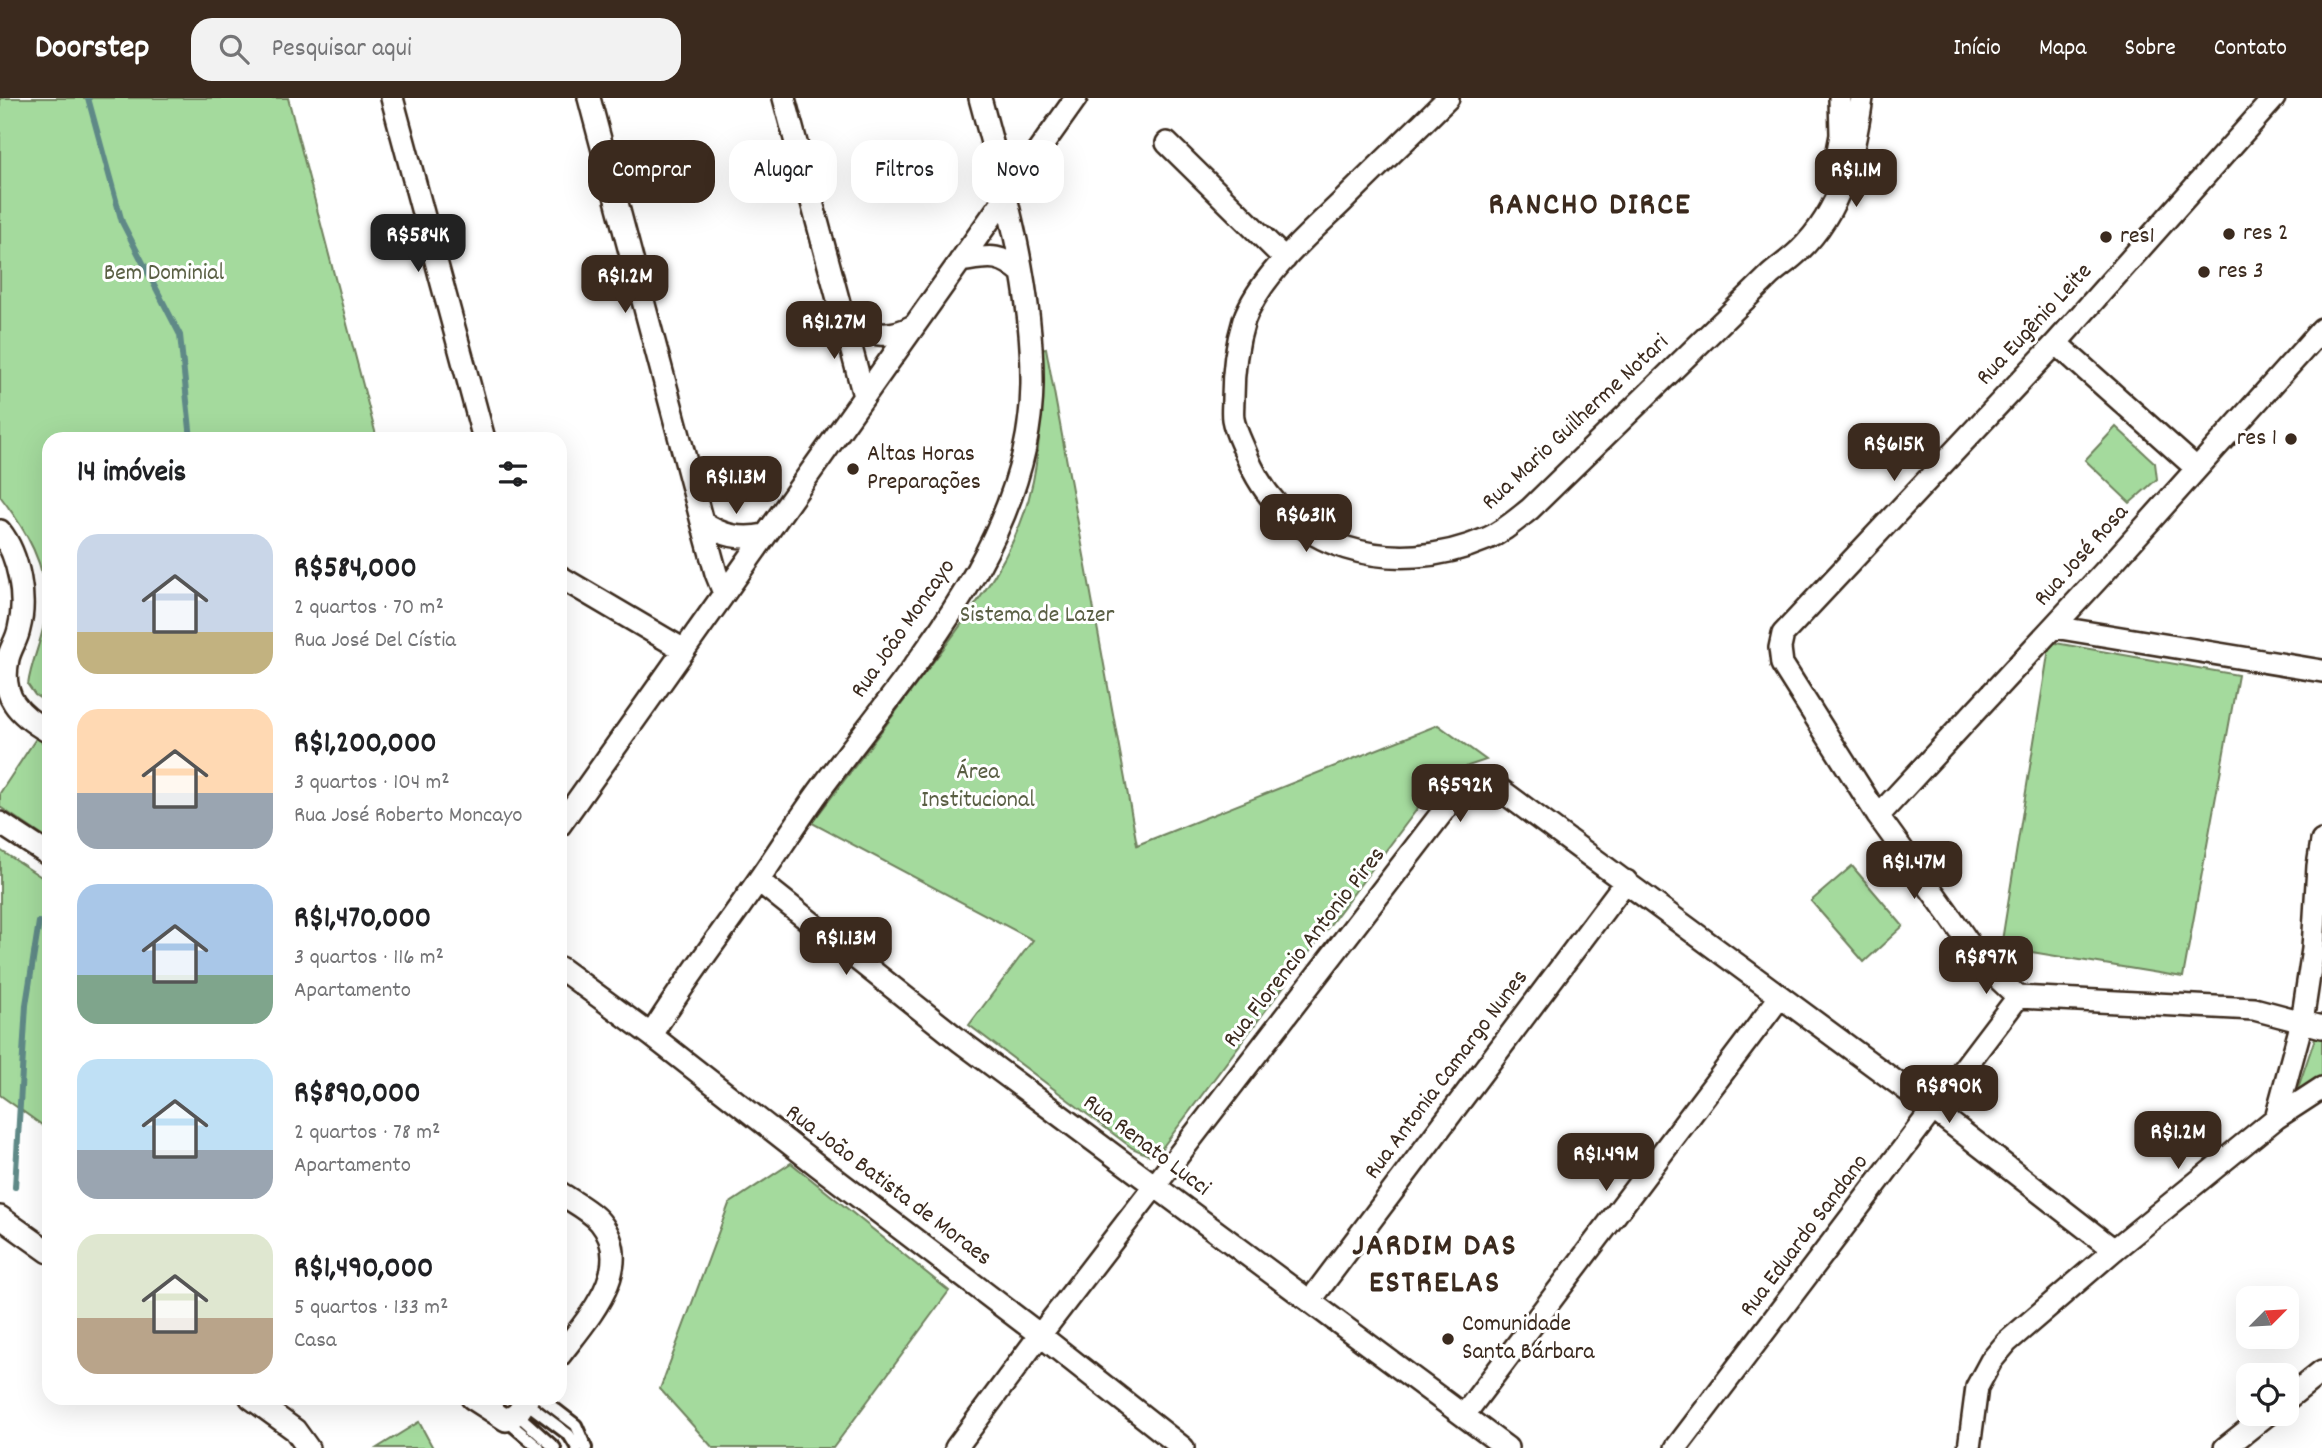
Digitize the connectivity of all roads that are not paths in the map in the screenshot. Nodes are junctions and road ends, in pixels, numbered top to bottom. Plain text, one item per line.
1 (392, 98) edge
2 (589, 98) edge
3 (784, 98) edge
4 (980, 98) edge
5 (1076, 98) edge
6 (1448, 98) edge
7 (1840, 98) edge
8 (1862, 98) edge
9 (2274, 98) edge
10 (991, 140) edge
11 (1046, 140) edge
12 (1167, 143) dead end
13 (1000, 203) edge
14 (1007, 203) edge
15 (1284, 259) junction
16 (960, 261) junction
17 (1022, 273) junction
18 (1770, 275) junction
19 (844, 319) junction
20 (913, 326) junction
21 (2322, 329) edge
22 (2056, 343) junction
23 (864, 396) junction
24 (482, 432) edge
25 (2196, 468) junction
26 (702, 522) junction
27 (0, 531) edge
28 (765, 536) junction
29 (567, 581) edge
30 (724, 593) junction
31 (2054, 627) junction
32 (684, 650) junction
33 (2322, 671) edge
34 (42, 728) edge
35 (568, 798) edge
36 (1878, 816) junction
37 (0, 823) edge
38 (2322, 841) edge
39 (42, 850) edge
40 (759, 881) junction
41 (1626, 881) junction
42 (567, 973) edge
43 (1780, 997) junction
44 (2018, 997) junction
45 (2312, 1024) edge
46 (651, 1035) junction
47 (2322, 1088) edge
48 (1934, 1110) junction
49 (2276, 1118) junction
50 (1155, 1185) junction
51 (567, 1199) edge
52 (0, 1217) edge
53 (42, 1247) edge
54 (2114, 1250) junction
55 (1310, 1301) junction
56 (1040, 1335) junction
57 (567, 1345) edge
58 (2322, 1371) edge
59 (2299, 1389) edge
60 (261, 1405) edge
61 (523, 1407) edge
62 (1464, 1415) junction
63 (2253, 1426) edge
64 (308, 1448) edge
65 (538, 1448) edge
66 (555, 1448) edge
67 (577, 1448) edge
68 (586, 1448) edge
69 (956, 1448) edge
70 (1182, 1448) edge
71 (1507, 1448) edge
72 (1676, 1448) edge
73 (1969, 1448) edge
74 (2225, 1448) edge

1 - 24 street
2 - 26 street
3 - 19 street
4 - 10 street, Rua João Moncayo
5 - 11 street
6 - 15 street, Rua Mario Guilherme Notari
7 - 18 street, Rua Mario Guilherme Notari
8 - 18 street, Rua Mario Guilherme Notari
9 - 22 street, Rua Eugênio Leite
12 - 15 street
13 - 16 street
14 - 17 street, Rua João Moncayo
15 - 18 street, Rua Mario Guilherme Notari
16 - 17 street
16 - 20 street
17 - 40 street, Rua João Moncayo
19 - 20 street
19 - 23 street
20 - 23 street
21 - 25 street, Rua José Rosa
22 - 25 street
22 - 36 street, Rua Eugênio Leite
23 - 28 street
25 - 31 street, Rua José Rosa
26 - 28 street
26 - 30 street
27 - 34 street
28 - 30 street
29 - 32 street
30 - 32 street
31 - 33 street
31 - 36 street, Rua José Rosa
32 - 35 street
36 - 44 street
37 - 39 street
38 - 45 street
40 - 46 street, Rua João Moncayo
40 - 50 street, Rua Renato Lucci
41 - 43 street, Rua Florencio Antonio Pires
41 - 50 street, Rua Florencio Antonio Pires
41 - 55 street, Rua Antonia Camargo Nunes
42 - 46 street, Rua João Batista de Moraes
43 - 48 street, Rua Florencio Antonio Pires
43 - 62 street
44 - 45 street
44 - 48 street, Rua Eduardo Sandano
45 - 49 street
46 - 56 street, Rua João Batista de Moraes
47 - 49 street
48 - 54 street, Rua Florencio Antonio Pires
48 - 72 street, Rua Eduardo Sandano
49 - 54 street
50 - 55 street, Rua Renato Lucci
50 - 56 street, Rua Florencio Antonio Pires
51 - 57 street
52 - 53 street
54 - 73 street
55 - 62 street, Rua Renato Lucci
56 - 69 street, Rua Florencio Antonio Pires
56 - 70 street, Rua João Batista de Moraes
58 - 59 street
60 - 64 street
61 - 65 lane
61 - 66 lane
61 - 67 lane
61 - 68 lane
62 - 71 street, Rua Renato Lucci
63 - 74 street

